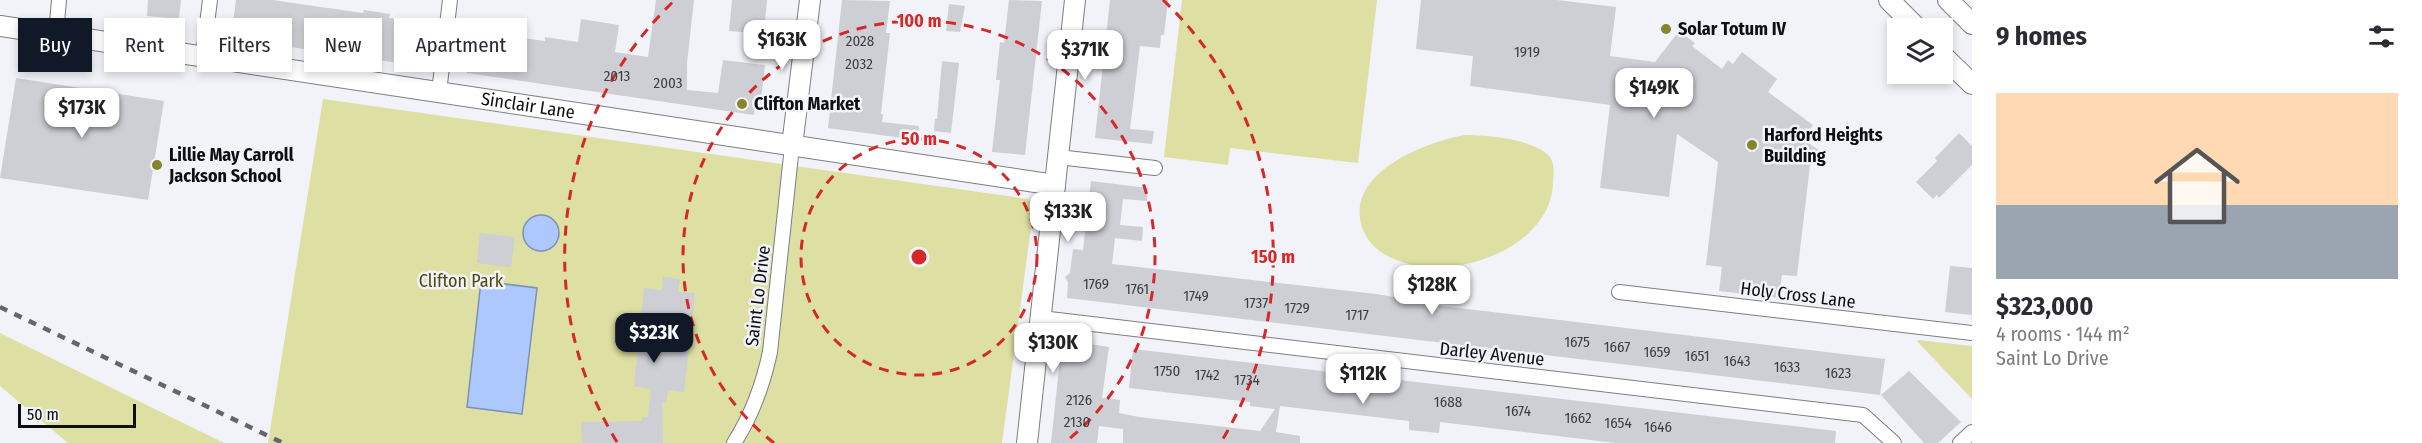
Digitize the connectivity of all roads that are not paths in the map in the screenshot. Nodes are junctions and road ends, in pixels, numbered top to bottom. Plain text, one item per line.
1 (59, 0) edge
2 (210, 0) edge
3 (450, 0) edge
4 (810, 0) edge
5 (1075, 0) edge
6 (1889, 0) edge
7 (1948, 0) edge
8 (57, 18) edge
9 (208, 18) edge
10 (1907, 18) edge
11 (1972, 24) edge
12 (0, 26) edge
13 (18, 29) edge
14 (92, 40) edge
15 (197, 56) edge
16 (1953, 66) edge
17 (292, 70) edge
18 (1972, 84) edge
19 (439, 92) junction
20 (792, 146) junction
21 (1058, 157) junction
22 (1155, 168) dead end
23 (1055, 185) junction
24 (1619, 292) dead end
25 (1041, 318) junction
26 (1972, 333) edge
27 (1972, 432) edge
28 (734, 443) edge
29 (1027, 443) edge
30 (1894, 443) edge
31 (1960, 443) edge

1 - 8 street
2 - 9 street
3 - 19 street
4 - 20 main road
5 - 21 main road
6 - 10 main road
7 - 11 main road
12 - 13 main road, Sinclair Lane
14 - 15 main road, Sinclair Lane
16 - 18 main road
17 - 19 main road, Sinclair Lane
19 - 20 main road, Sinclair Lane
20 - 23 main road, Sinclair Lane
20 - 28 street, Saint Lo Drive
21 - 22 street
21 - 23 main road
23 - 25 main road
24 - 26 street, Holy Cross Lane
25 - 29 main road
25 - 30 street, Darley Avenue
27 - 31 street

